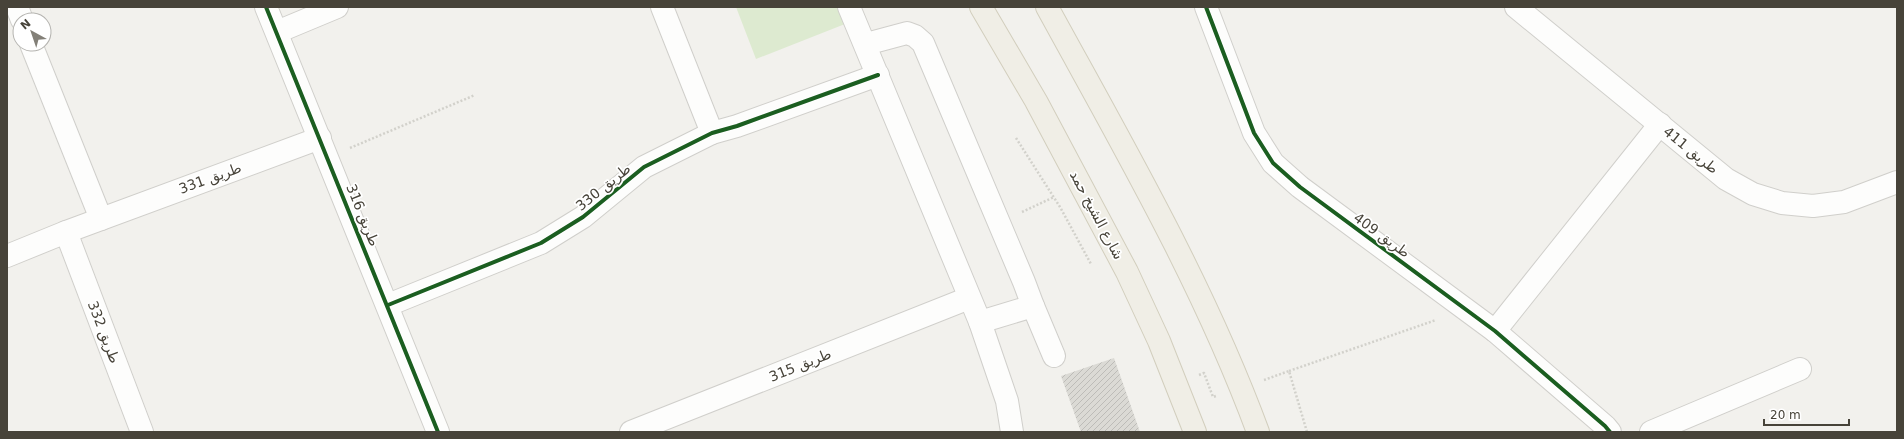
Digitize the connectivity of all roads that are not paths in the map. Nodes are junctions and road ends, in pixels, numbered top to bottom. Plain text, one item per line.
1 (266, 7) edge
2 (337, 7) edge
3 (662, 7) edge
4 (849, 7) edge
5 (981, 7) edge
6 (1047, 7) edge
7 (1206, 7) edge
8 (1516, 7) edge
9 (277, 32) junction
10 (866, 44) junction
11 (35, 52) edge
12 (878, 75) junction
13 (1660, 124) junction
14 (712, 133) junction
15 (324, 148) junction
16 (1897, 182) edge
17 (101, 219) junction
18 (66, 232) junction
19 (7, 256) edge
20 (969, 298) junction
21 (388, 305) junction
22 (1033, 306) junction
23 (980, 322) junction
24 (1495, 331) junction
25 (1054, 356) dead end
26 (1800, 369) dead end
27 (142, 432) edge
28 (438, 432) edge
29 (632, 432) edge
30 (1012, 432) edge
31 (1195, 432) edge
32 (1258, 432) edge
33 (1610, 432) edge
34 (1651, 432) edge

1 - 9 street, طريق 316
2 - 9 street
3 - 14 street
4 - 10 street
5 - 31 main road, شارع الشيخ حمد
6 - 32 main road
7 - 24 street, طريق 409
8 - 13 street, طريق 411
9 - 15 street, طريق 316
10 - 12 street
10 - 22 street
11 - 17 street
12 - 14 street, طريق 330
12 - 20 street
13 - 16 street, طريق 411
13 - 24 street
14 - 21 street, طريق 330
15 - 17 street, طريق 331
15 - 21 street, طريق 316
17 - 18 street, طريق 331
18 - 19 street, طريق 331
18 - 27 street, طريق 332
20 - 23 street
20 - 29 street, طريق 315
21 - 28 street, طريق 316
22 - 23 street
22 - 25 street
23 - 30 street
24 - 33 street, طريق 409
26 - 34 street

